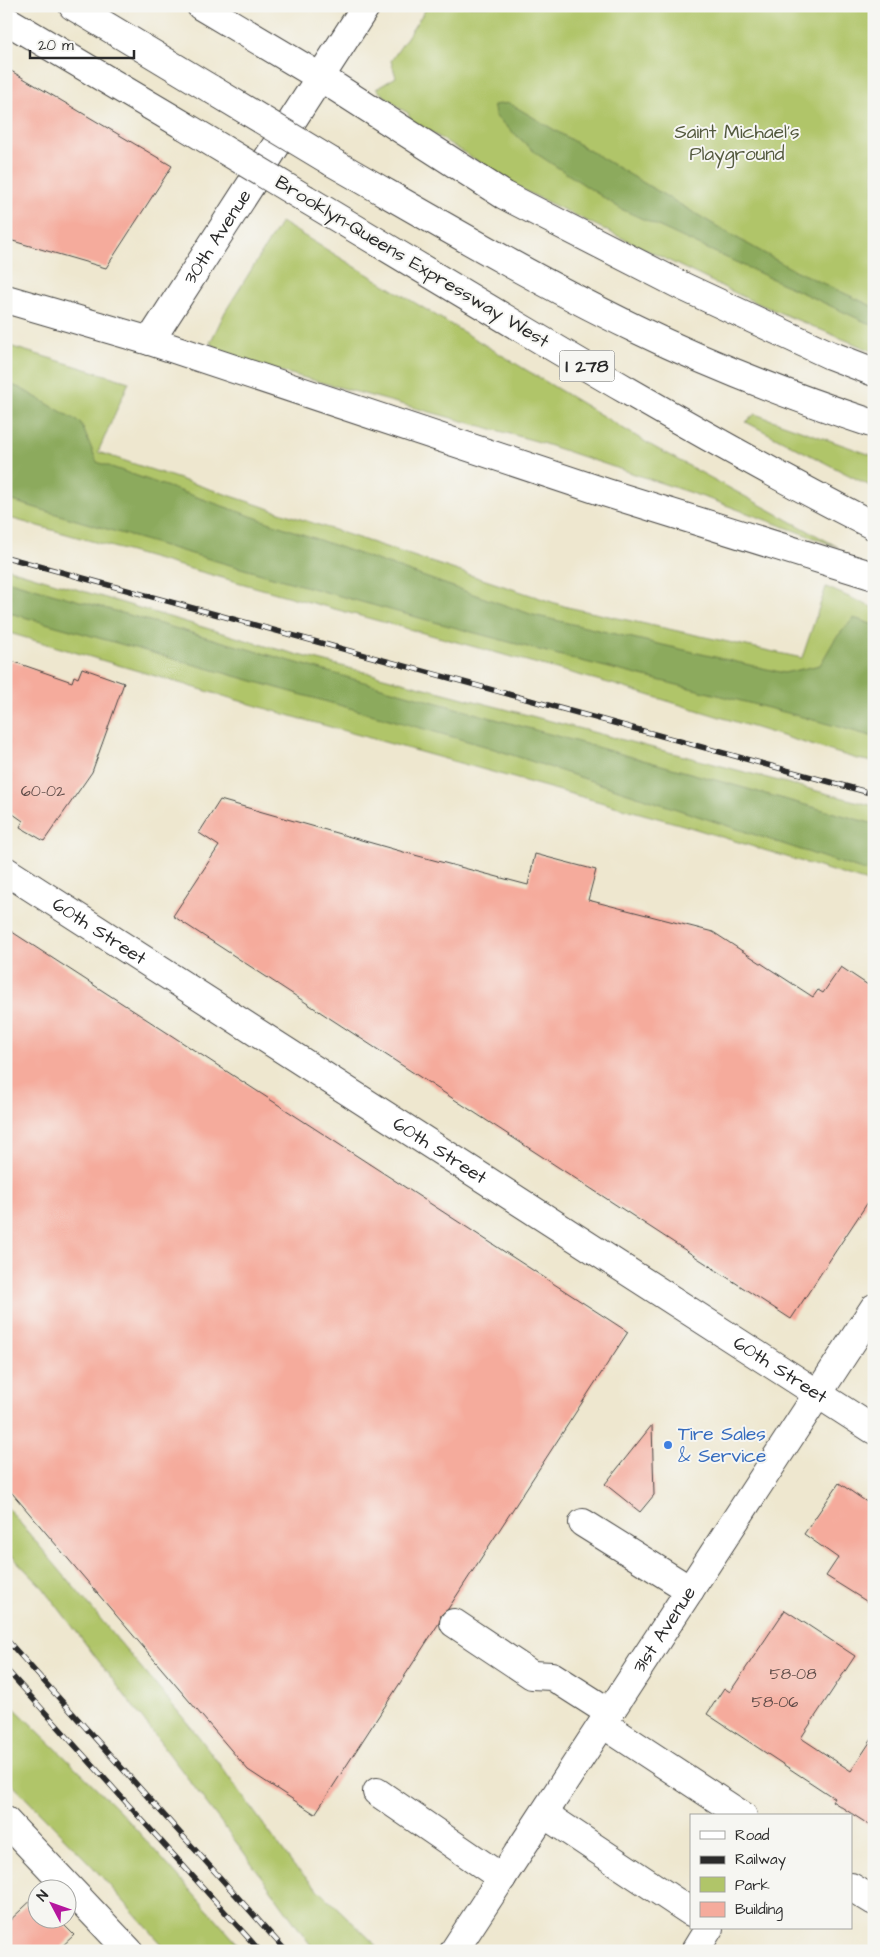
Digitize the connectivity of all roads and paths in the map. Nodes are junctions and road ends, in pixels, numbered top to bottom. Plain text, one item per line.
1 (73, 6) edge
2 (201, 6) edge
3 (366, 6) edge
4 (6, 20) edge
5 (320, 77) junction
6 (6, 299) edge
7 (150, 341) junction
8 (874, 372) edge
9 (874, 424) edge
10 (874, 526) edge
11 (874, 576) edge
12 (6, 872) edge
13 (874, 1308) edge
14 (818, 1395) junction
15 (874, 1430) edge
16 (583, 1523) dead end
17 (690, 1590) junction
18 (454, 1623) dead end
19 (607, 1718) junction
20 (377, 1792) dead end
21 (544, 1814) junction
22 (740, 1814) edge
23 (6, 1821) edge
24 (502, 1878) junction
25 (852, 1887) edge
26 (874, 1901) edge
27 (690, 1911) edge
28 (708, 1930) edge
29 (129, 1951) edge
30 (454, 1951) edge
31 (695, 1951) edge

1 - 9 main road, bridge
2 - 5 main road
3 - 5 main road, 30th Avenue
4 - 10 main road, Brooklyn-Queens Expressway West / I 278, bridge
5 - 7 main road, 30th Avenue
5 - 8 main road
6 - 7 main road
7 - 11 main road
12 - 14 main road, 60th Street
13 - 14 main road, 31st Avenue
14 - 15 main road, 60th Street
14 - 17 main road, 31st Avenue
16 - 17 main road
17 - 19 main road, 31st Avenue
18 - 19 main road
19 - 21 main road, 31st Avenue
19 - 22 main road
20 - 24 main road
21 - 24 main road, 31st Avenue
21 - 27 main road
23 - 29 main road
24 - 30 main road, 31st Avenue
25 - 26 main road
28 - 31 main road

